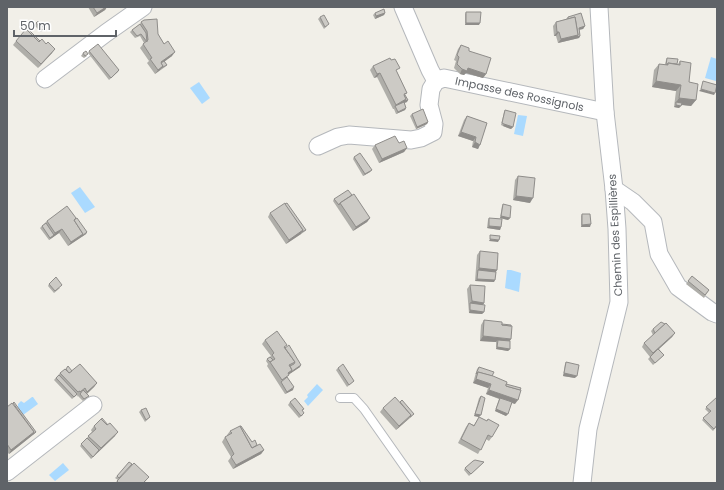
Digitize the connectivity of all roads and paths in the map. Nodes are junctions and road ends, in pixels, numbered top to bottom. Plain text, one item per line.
1 (143, 7) edge
2 (403, 7) edge
3 (599, 7) edge
4 (45, 78) dead end
5 (436, 81) junction
6 (605, 112) junction
7 (318, 146) dead end
8 (614, 189) junction
9 (717, 314) edge
10 (340, 398) dead end
11 (93, 405) dead end
12 (7, 472) edge
13 (416, 483) edge
14 (582, 483) edge

1 - 4 street
2 - 5 street
3 - 6 street, Chemin des Espillières
5 - 6 street, Impasse des Rossignols
5 - 7 street
6 - 8 street, Chemin des Espillières
8 - 9 street
8 - 14 street, Chemin des Espillières
10 - 13 lane
11 - 12 street

